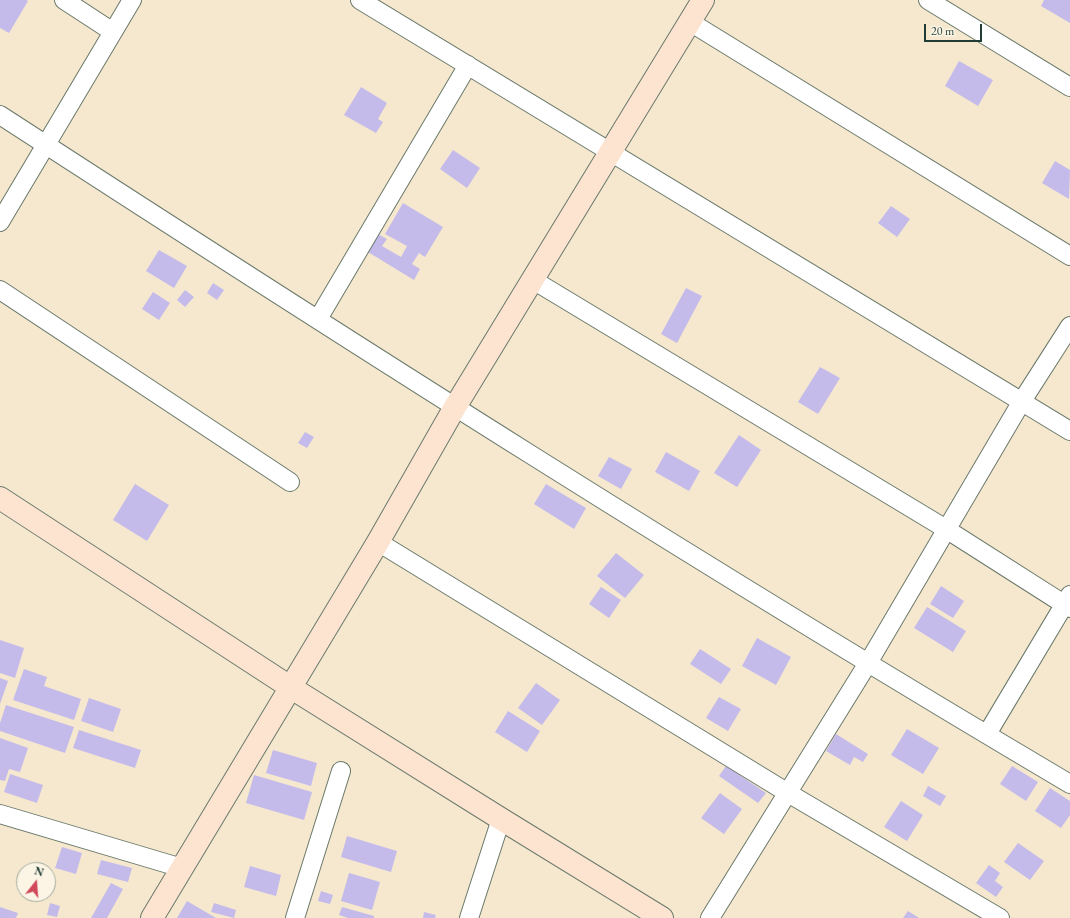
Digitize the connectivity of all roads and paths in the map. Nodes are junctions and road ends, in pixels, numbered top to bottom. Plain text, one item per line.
1 (64, 0) edge
2 (132, 0) edge
3 (360, 0) edge
4 (703, 0) edge
5 (928, 0) edge
6 (690, 22) junction
7 (114, 32) junction
8 (468, 65) junction
9 (1070, 87) edge
10 (0, 115) edge
11 (47, 145) junction
12 (610, 151) junction
13 (0, 222) edge
14 (1070, 256) edge
15 (533, 280) junction
16 (0, 290) edge
17 (318, 319) junction
18 (1070, 326) edge
19 (1022, 401) junction
20 (455, 407) junction
21 (1070, 431) edge
22 (290, 482) dead end
23 (0, 498) edge
24 (946, 529) junction
25 (378, 542) junction
26 (1068, 603) edge
27 (868, 663) junction
28 (290, 687) junction
29 (987, 734) junction
30 (340, 771) dead end
31 (1070, 784) edge
32 (788, 794) junction
33 (0, 814) edge
34 (501, 820) junction
35 (182, 868) junction
36 (152, 918) edge
37 (295, 918) edge
38 (469, 918) edge
39 (662, 918) edge
40 (710, 918) edge
41 (1000, 918) edge

1 - 7 street
2 - 7 street
3 - 8 street
4 - 6 street
5 - 9 street
6 - 12 street
6 - 14 street
7 - 11 street
8 - 12 street
8 - 17 street
10 - 11 street
11 - 13 street
11 - 17 street
12 - 15 street
12 - 19 street
15 - 20 street
15 - 24 street
16 - 22 street
17 - 20 street
18 - 19 street
19 - 21 street
19 - 24 street
20 - 25 street
20 - 27 street
23 - 28 street
24 - 26 street
24 - 27 street
25 - 28 street
25 - 32 street
26 - 29 street
27 - 29 street
27 - 32 street
28 - 34 street
28 - 35 street
29 - 31 street
30 - 37 street
32 - 40 street
32 - 41 street
33 - 35 street
34 - 38 street
34 - 39 street
35 - 36 street

